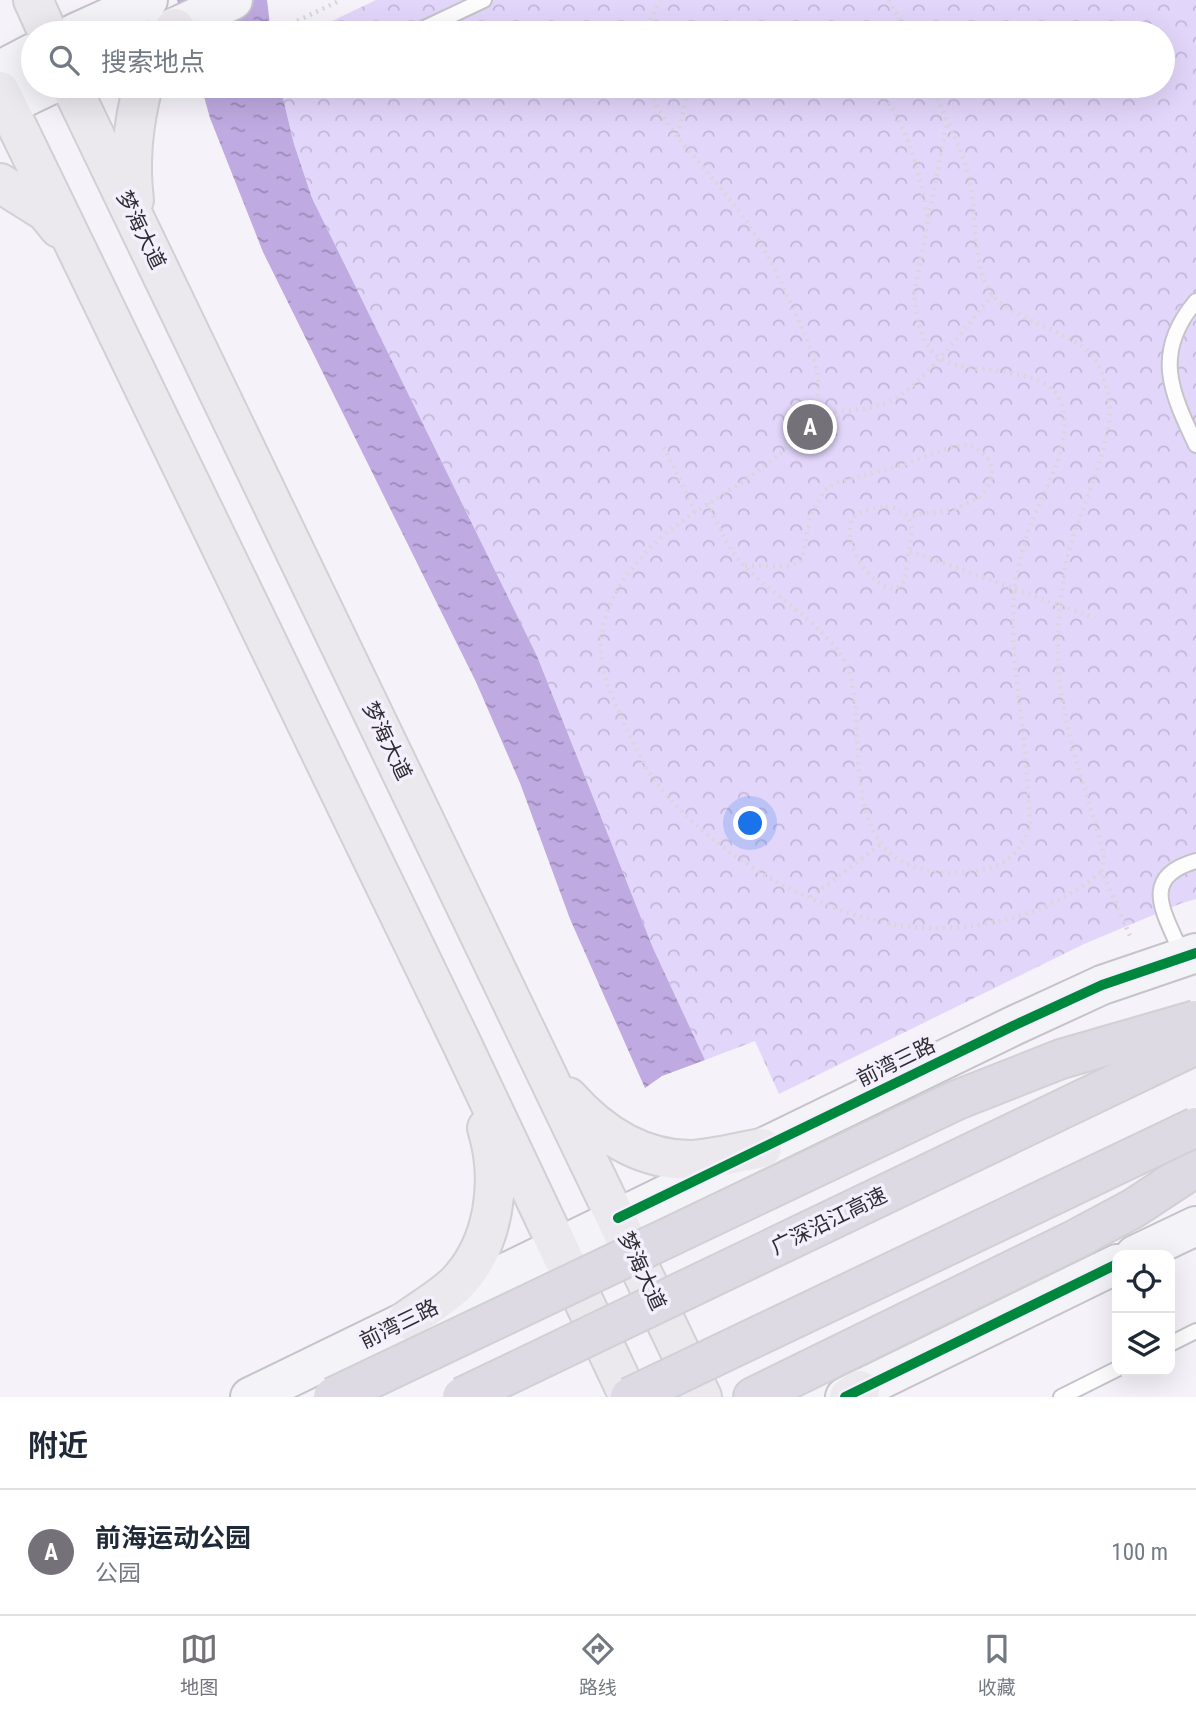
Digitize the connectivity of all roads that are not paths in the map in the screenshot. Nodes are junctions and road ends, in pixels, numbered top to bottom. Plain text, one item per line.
1 (33, 0) edge
2 (148, 0) edge
3 (233, 0) edge
4 (484, 0) edge
5 (43, 21) edge
6 (102, 21) edge
7 (190, 21) edge
8 (439, 21) edge
9 (21, 69) edge
10 (21, 91) edge
11 (2, 94) edge
12 (77, 98) edge
13 (140, 98) edge
14 (0, 183) edge
15 (72, 242) junction
16 (148, 245) junction
17 (1196, 301) edge
18 (1196, 446) edge
19 (1196, 861) edge
20 (1190, 955) edge
21 (1196, 1020) edge
22 (461, 1042) junction
23 (1196, 1045) edge
24 (545, 1069) junction
25 (1196, 1127) edge
26 (762, 1148) junction
27 (1196, 1167) edge
28 (618, 1219) junction
29 (1196, 1226) edge
30 (558, 1246) junction
31 (1146, 1250) edge
32 (1112, 1266) edge
33 (407, 1320) junction
34 (1196, 1331) edge
35 (1175, 1342) edge
36 (1112, 1371) edge
37 (851, 1395) edge
38 (250, 1397) edge
39 (333, 1397) edge
40 (462, 1397) edge
41 (630, 1397) edge
42 (702, 1397) edge
43 (753, 1397) edge
44 (1060, 1397) edge

1 - 5 main road
2 - 6 street
3 - 7 street
4 - 8 lane
9 - 11 street
10 - 11 street
11 - 15 main road
12 - 16 main road, 梦海大道
13 - 16 main road
14 - 15 main road
15 - 22 main road
16 - 24 main road, 梦海大道
17 - 18 lane
19 - 20 lane
20 - 26 street, 前湾三路
21 - 39 highway, bridge
22 - 30 main road
22 - 33 main road
23 - 40 highway, 广深沿江高速, bridge
24 - 26 main road
24 - 28 main road, 梦海大道
25 - 41 highway, bridge
26 - 28 street, 前湾三路
27 - 43 highway
28 - 30 street, 前湾三路
28 - 42 main road, 梦海大道
29 - 31 street
30 - 33 street, 前湾三路
30 - 41 main road
32 - 37 street
33 - 38 street, 前湾三路
34 - 35 lane
36 - 44 lane

